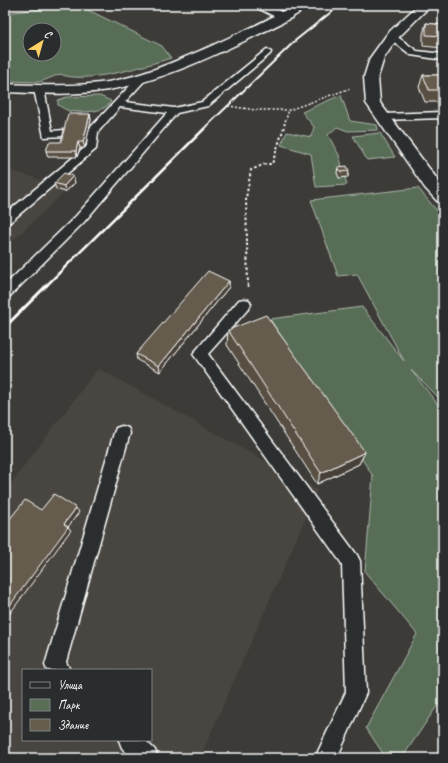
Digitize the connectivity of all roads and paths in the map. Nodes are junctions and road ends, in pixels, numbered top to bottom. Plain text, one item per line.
1 (255, 5) edge
2 (301, 5) edge
3 (425, 5) edge
4 (269, 7) edge
5 (283, 17) junction
6 (392, 36) junction
7 (267, 52) dead end
8 (443, 57) edge
9 (371, 77) junction
10 (142, 78) junction
11 (5, 88) edge
12 (39, 89) junction
13 (118, 104) junction
14 (205, 104) junction
15 (289, 110) junction
16 (174, 111) junction
17 (443, 115) edge
18 (383, 117) junction
19 (93, 131) junction
20 (442, 196) edge
21 (5, 220) edge
22 (5, 293) edge
23 (244, 304) joint
24 (122, 433) dead end
25 (59, 669) edge
26 (131, 741) edge
27 (148, 758) edge
28 (326, 758) edge

1 - 4 lane
2 - 5 street
3 - 6 street
4 - 5 lane
5 - 10 street
6 - 8 lane
6 - 9 street
7 - 14 lane
9 - 15 path
9 - 18 street
10 - 12 street
10 - 13 lane
11 - 12 street
12 - 19 lane
13 - 16 lane
13 - 19 lane
14 - 15 path
14 - 16 lane
15 - 23 path
16 - 22 lane
17 - 18 lane
18 - 20 street
19 - 21 lane
23 - 28 lane
24 - 25 lane
26 - 27 lane

